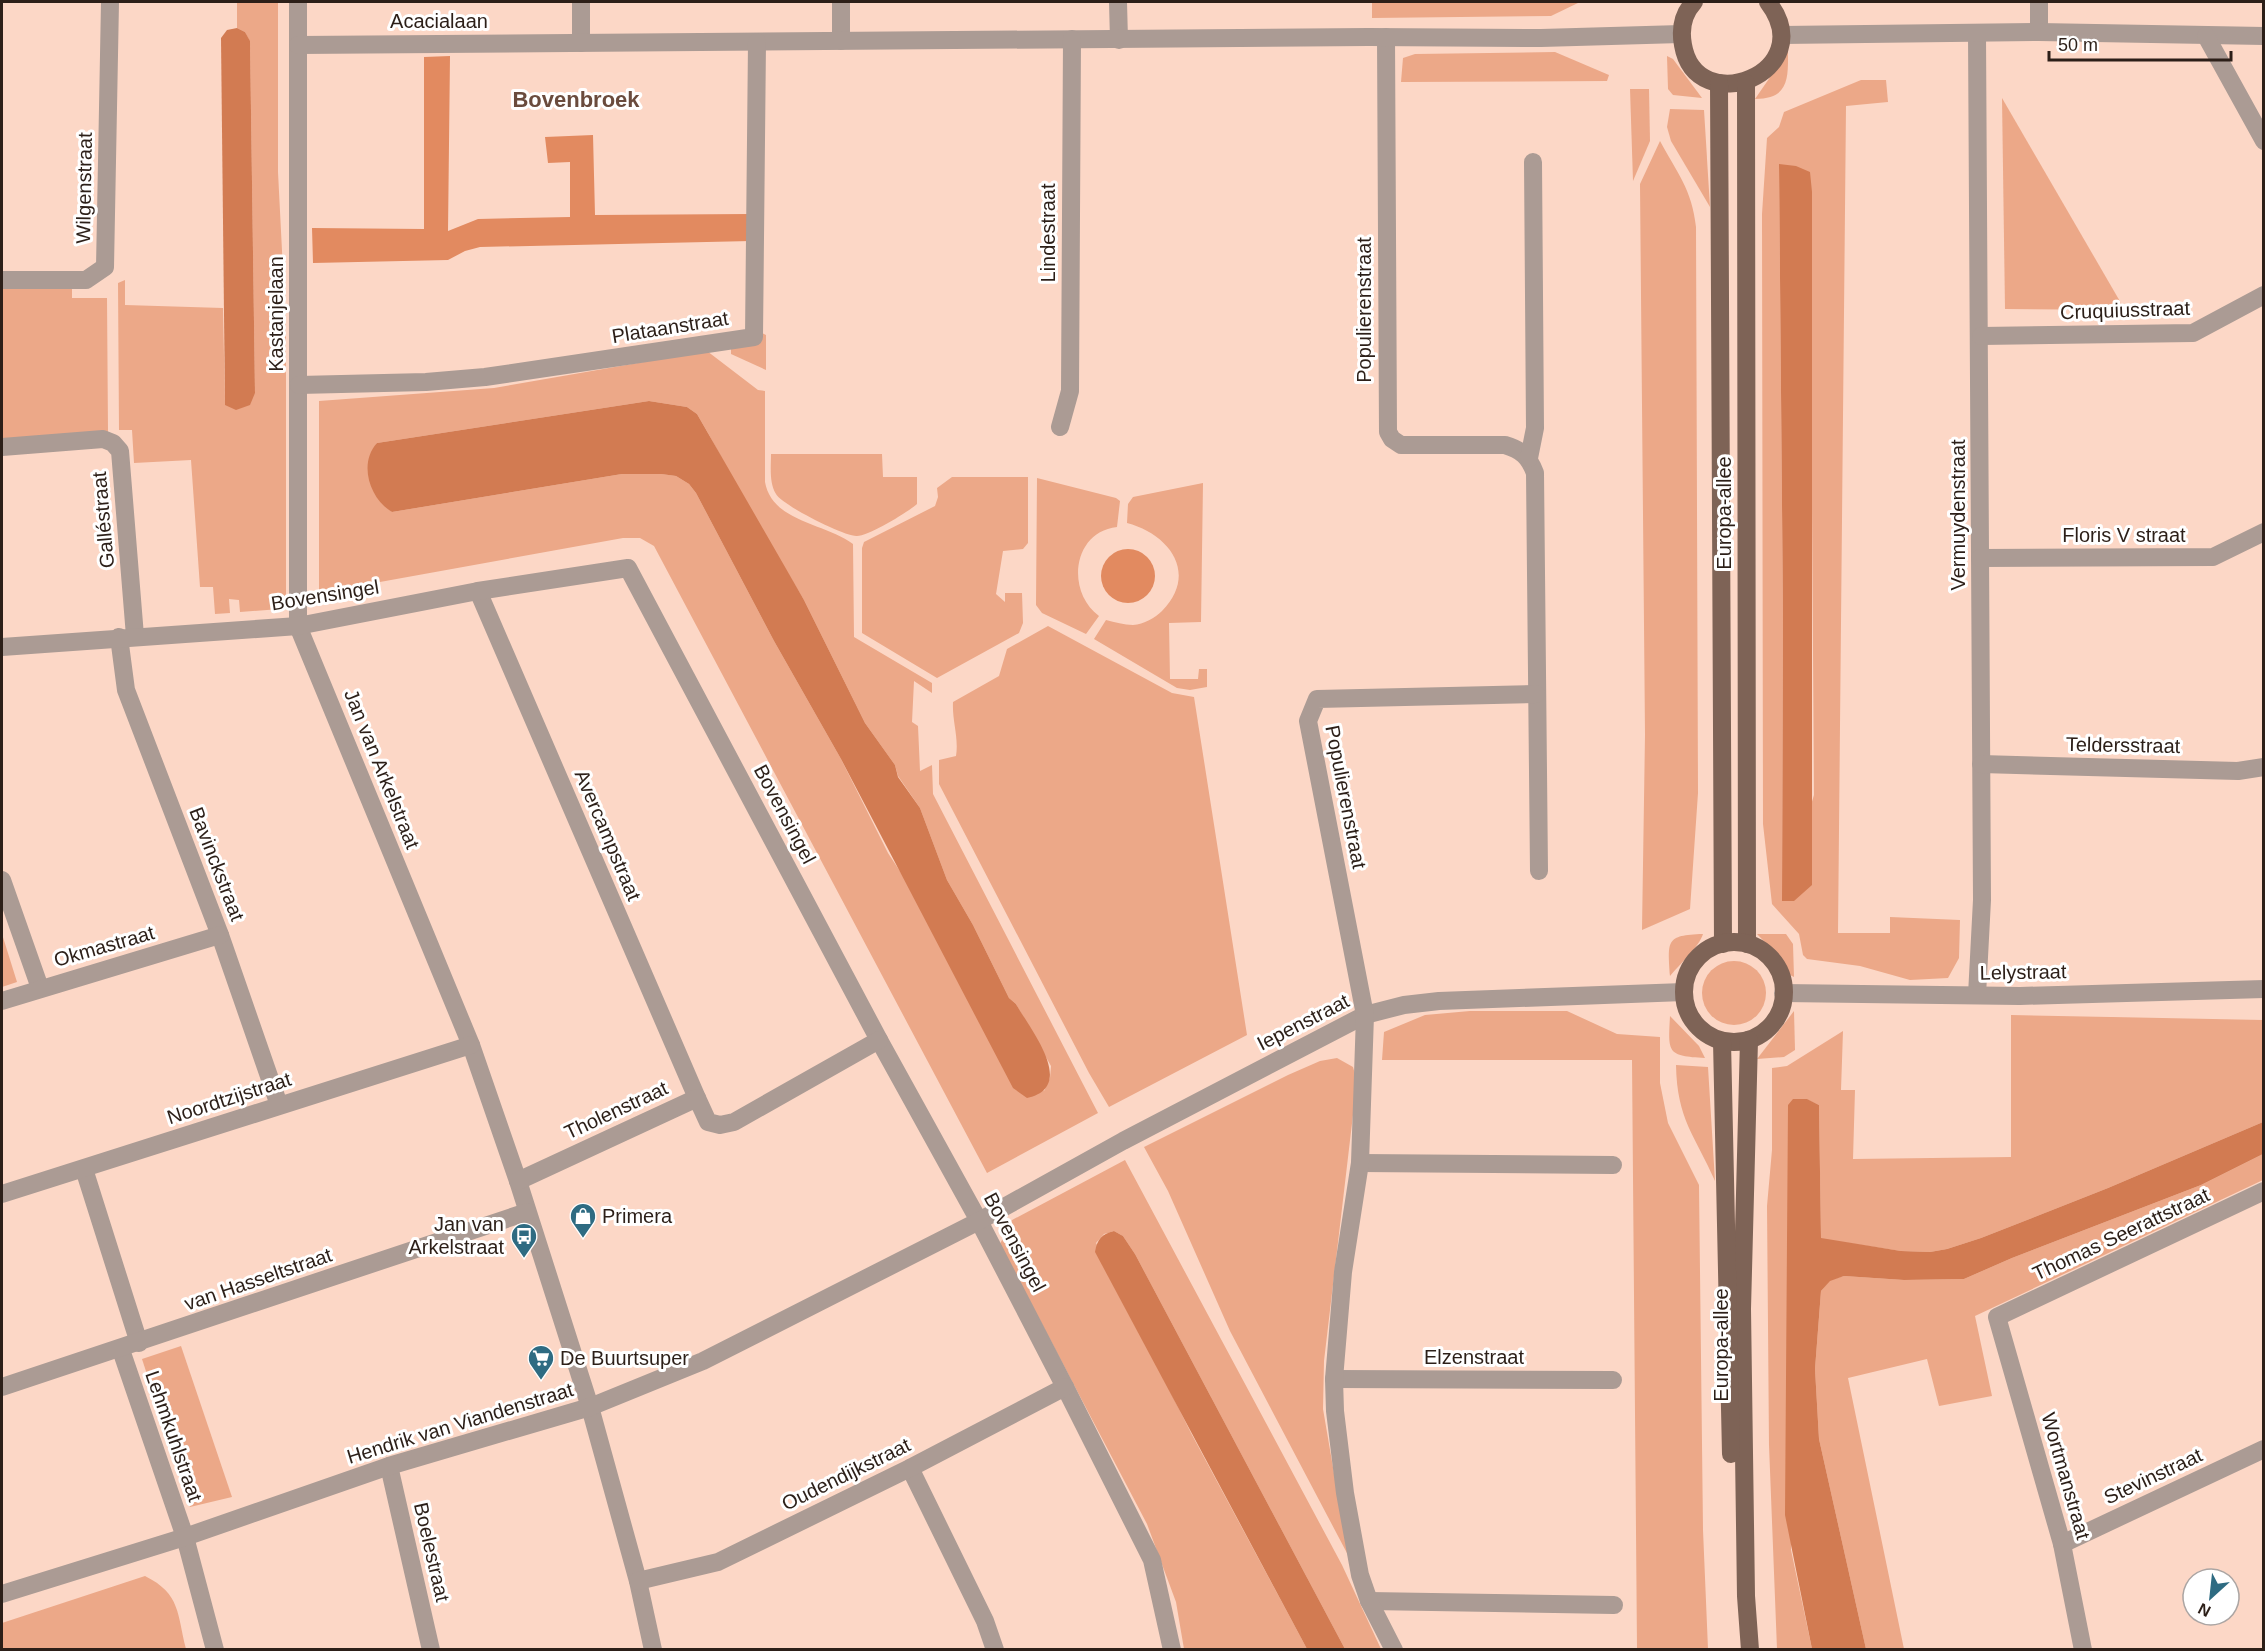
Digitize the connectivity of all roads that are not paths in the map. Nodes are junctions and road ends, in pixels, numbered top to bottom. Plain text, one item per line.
1 (110, 2) edge
2 (298, 2) edge
3 (581, 2) edge
4 (842, 2) edge
5 (1118, 2) edge
6 (1694, 2) edge
7 (1768, 2) edge
8 (2039, 2) edge
9 (2039, 32) junction
10 (1681, 34) junction
11 (1977, 34) junction
12 (1782, 35) junction
13 (2206, 36) junction
14 (2264, 36) edge
15 (1386, 37) junction
16 (1072, 39) junction
17 (1119, 40) junction
18 (841, 41) junction
19 (757, 42) junction
20 (581, 43) junction
21 (298, 45) junction
22 (1719, 83) junction
23 (1746, 83) junction
24 (2264, 141) edge
25 (1533, 162) dead end
26 (2, 280) edge
27 (2264, 295) edge
28 (1981, 336) junction
29 (299, 385) junction
30 (1060, 427) dead end
31 (2, 447) edge
32 (1529, 458) junction
33 (2264, 532) edge
34 (1980, 558) junction
35 (478, 591) junction
36 (298, 626) junction
37 (127, 637) junction
38 (2, 647) edge
39 (1536, 694) junction
40 (1982, 764) junction
41 (2264, 766) edge
42 (1539, 871) dead end
43 (2, 880) edge
44 (8, 916) edge
45 (220, 935) junction
46 (1722, 944) junction
47 (1747, 944) junction
48 (40, 988) junction
49 (2264, 989) edge
50 (1684, 992) junction
51 (1783, 993) junction
52 (1977, 995) junction
53 (2, 1001) edge
54 (1365, 1015) junction
55 (879, 1040) junction
56 (1749, 1040) junction
57 (1722, 1041) junction
58 (471, 1045) junction
59 (697, 1098) junction
60 (279, 1105) junction
61 (1360, 1163) junction
62 (1613, 1165) dead end
63 (84, 1169) junction
64 (518, 1181) junction
65 (2264, 1191) edge
66 (2, 1194) edge
67 (527, 1212) junction
68 (979, 1221) junction
69 (1997, 1317) joint
70 (139, 1343) junction
71 (121, 1350) junction
72 (1334, 1379) junction
73 (1613, 1380) dead end
74 (2, 1387) edge
75 (1065, 1387) junction
76 (590, 1407) junction
77 (2264, 1449) edge
78 (388, 1466) junction
79 (910, 1468) junction
80 (185, 1537) junction
81 (2062, 1544) junction
82 (638, 1581) junction
83 (2, 1594) edge
84 (1369, 1601) junction
85 (1614, 1605) dead end
86 (214, 1650) edge
87 (431, 1650) edge
88 (653, 1650) edge
89 (995, 1650) edge
90 (1172, 1650) edge
91 (1394, 1650) edge
92 (1739, 1650) edge
93 (1750, 1650) edge
94 (2083, 1650) edge

1 - 26 street, Wilgenstraat
2 - 21 street, Kastanjelaan
3 - 20 street
4 - 18 street
5 - 17 street
6 - 10 main road
7 - 12 main road
8 - 9 street
9 - 11 street
9 - 13 street
10 - 15 street, Acacialaan
10 - 22 main road
11 - 12 street
11 - 28 street, Vermuydenstraat
12 - 23 main road
13 - 14 street
13 - 24 street
15 - 17 street, Acacialaan
15 - 32 street, Populierenstraat
16 - 17 street, Acacialaan
16 - 18 street, Acacialaan
16 - 30 street, Lindestraat
18 - 19 street, Acacialaan
19 - 20 street, Acacialaan
19 - 29 street, Plataanstraat
20 - 21 street, Acacialaan
21 - 29 street, Kastanjelaan
22 - 23 main road
22 - 46 main road, Europa-allee
23 - 47 main road, Europa-allee
25 - 32 street
27 - 28 street, Cruquiusstraat
28 - 34 street, Vermuydenstraat
29 - 36 street, Kastanjelaan
31 - 37 street, Galléstraat
32 - 39 street
33 - 34 street, Floris V straat
34 - 40 street, Vermuydenstraat
35 - 36 street, Bovensingel
35 - 55 street, Bovensingel
35 - 59 street, Avercampstraat
36 - 37 street, Bovensingel
36 - 58 street, Jan van Arkelstraat
37 - 38 street, Bovensingel
37 - 45 street, Bavinckstraat
39 - 42 street
39 - 54 street, Populierenstraat
40 - 41 street, Teldersstraat
40 - 52 street, Vermuydenstraat
43 - 44 street
44 - 48 street
45 - 48 street, Okmastraat
45 - 60 street, Bavinckstraat
46 - 47 main road
46 - 50 main road
47 - 51 main road
48 - 53 street, Okmastraat
49 - 52 street, Lelystraat
50 - 54 street, Iepenstraat
50 - 57 main road
51 - 52 street, Lelystraat
51 - 56 main road
54 - 61 street
54 - 68 street, Iepenstraat
55 - 59 street, Tholenstraat
55 - 68 street, Bovensingel
56 - 57 main road
56 - 93 main road, Europa-allee
57 - 92 main road, Europa-allee
58 - 60 street, Noordtzijstraat
58 - 64 street, Jan van Arkelstraat
59 - 64 street, Tholenstraat
60 - 63 street, Noordtzijstraat
61 - 62 street
61 - 72 street
63 - 66 street, Noordtzijstraat
63 - 70 street
64 - 67 street, Jan van Arkelstraat
65 - 69 street, Thomas Seerattstraat
67 - 70 street, van Hasseltstraat
67 - 76 street, Jan van Arkelstraat
68 - 75 street, Bovensingel
68 - 76 street, Hendrik van Viandenstraat
69 - 81 street, Wortmanstraat
70 - 71 street, van Hasseltstraat
71 - 74 street, van Hasseltstraat
71 - 80 street, Lehmkuhlstraat
72 - 73 street, Elzenstraat
72 - 84 street
75 - 79 street, Oudendijkstraat
75 - 90 street, Bovensingel
76 - 78 street, Hendrik van Viandenstraat
76 - 82 street, Jan van Arkelstraat
77 - 81 street, Stevinstraat
78 - 80 street, Hendrik van Viandenstraat
78 - 87 street, Boelestraat
79 - 82 street, Oudendijkstraat
79 - 89 street
80 - 83 street, Hendrik van Viandenstraat
80 - 86 street, Lehmkuhlstraat
81 - 94 street, Wortmanstraat
82 - 88 street, Jan van Arkelstraat
84 - 85 street
84 - 91 street

